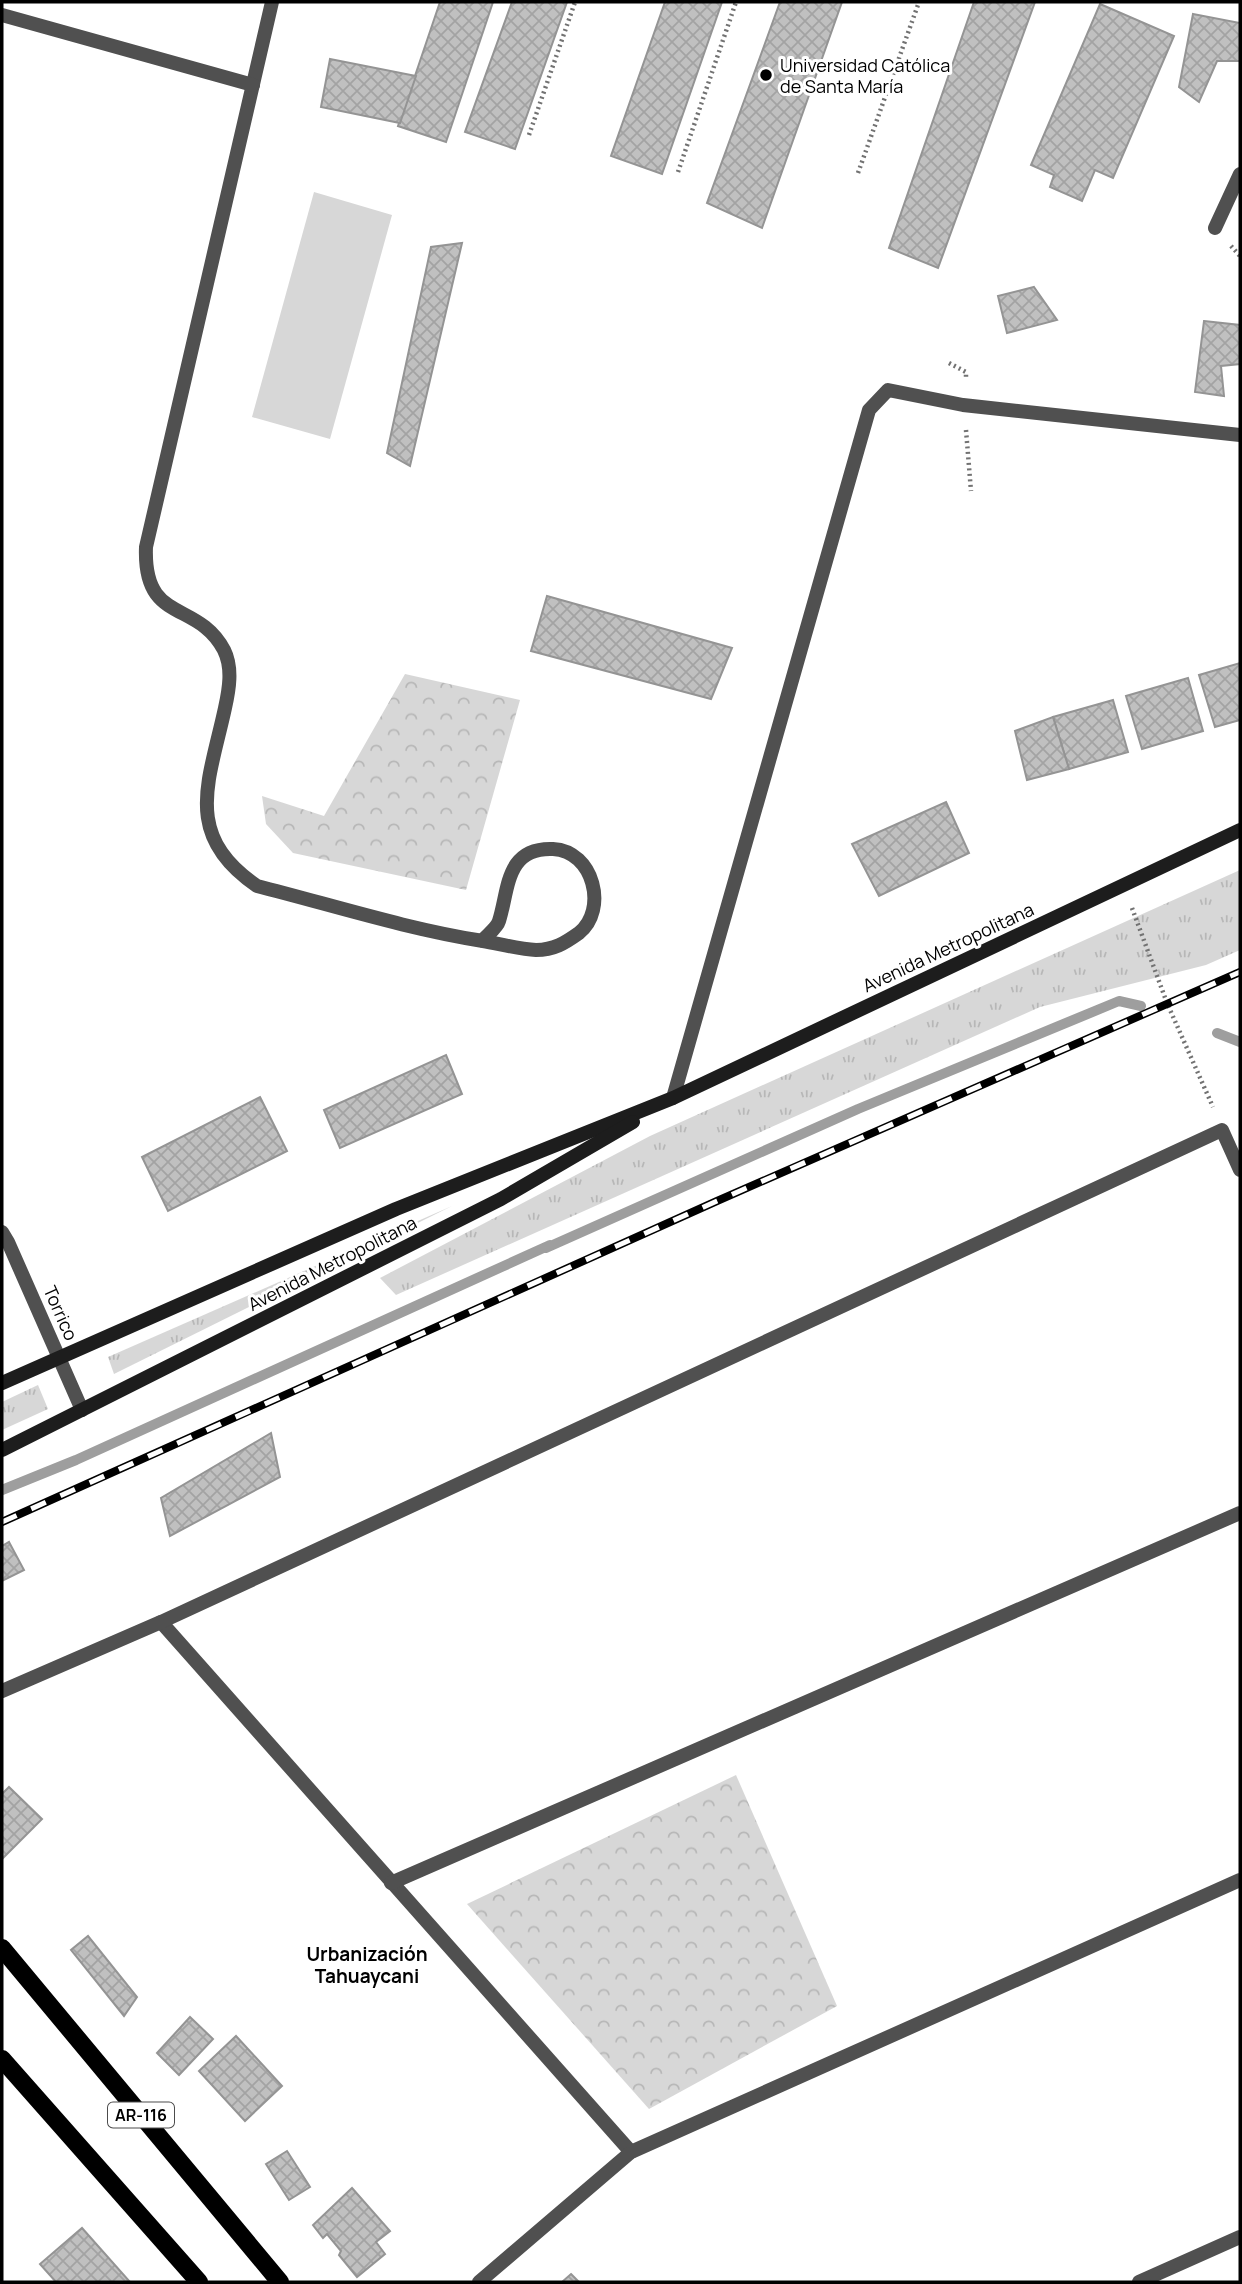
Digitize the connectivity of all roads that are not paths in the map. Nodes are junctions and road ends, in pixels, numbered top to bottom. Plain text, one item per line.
1 (272, 2) edge
2 (2, 15) edge
3 (253, 85) junction
4 (1240, 174) edge
5 (1215, 228) dead end
6 (1240, 435) edge
7 (1240, 830) edge
8 (482, 941) junction
9 (673, 1098) junction
10 (1240, 1170) edge
11 (2, 1233) edge
12 (60, 1357) junction
13 (2, 1383) edge
14 (82, 1410) junction
15 (2, 1450) edge
16 (1240, 1513) edge
17 (161, 1622) junction
18 (2, 1691) edge
19 (1240, 1881) edge
20 (391, 1883) junction
21 (2, 1948) edge
22 (2, 2059) edge
23 (631, 2152) junction
24 (1240, 2237) edge
25 (199, 2282) edge
26 (281, 2282) edge
27 (479, 2282) edge
28 (1139, 2282) edge

1 - 3 street
2 - 3 street
3 - 8 street
4 - 5 street
6 - 9 street
7 - 9 street, Avenida Metropolitana
8 - 8 street
9 - 12 street, Avenida Metropolitana
9 - 14 street, Avenida Metropolitana
10 - 17 street
11 - 12 street, Torrico
12 - 13 street, Avenida Metropolitana
12 - 14 street, Torrico
14 - 15 street, Avenida Metropolitana
16 - 20 street
17 - 18 street
17 - 20 street
19 - 23 street
20 - 23 street
21 - 26 main road, AR-116
22 - 25 main road
23 - 27 street
24 - 28 street

